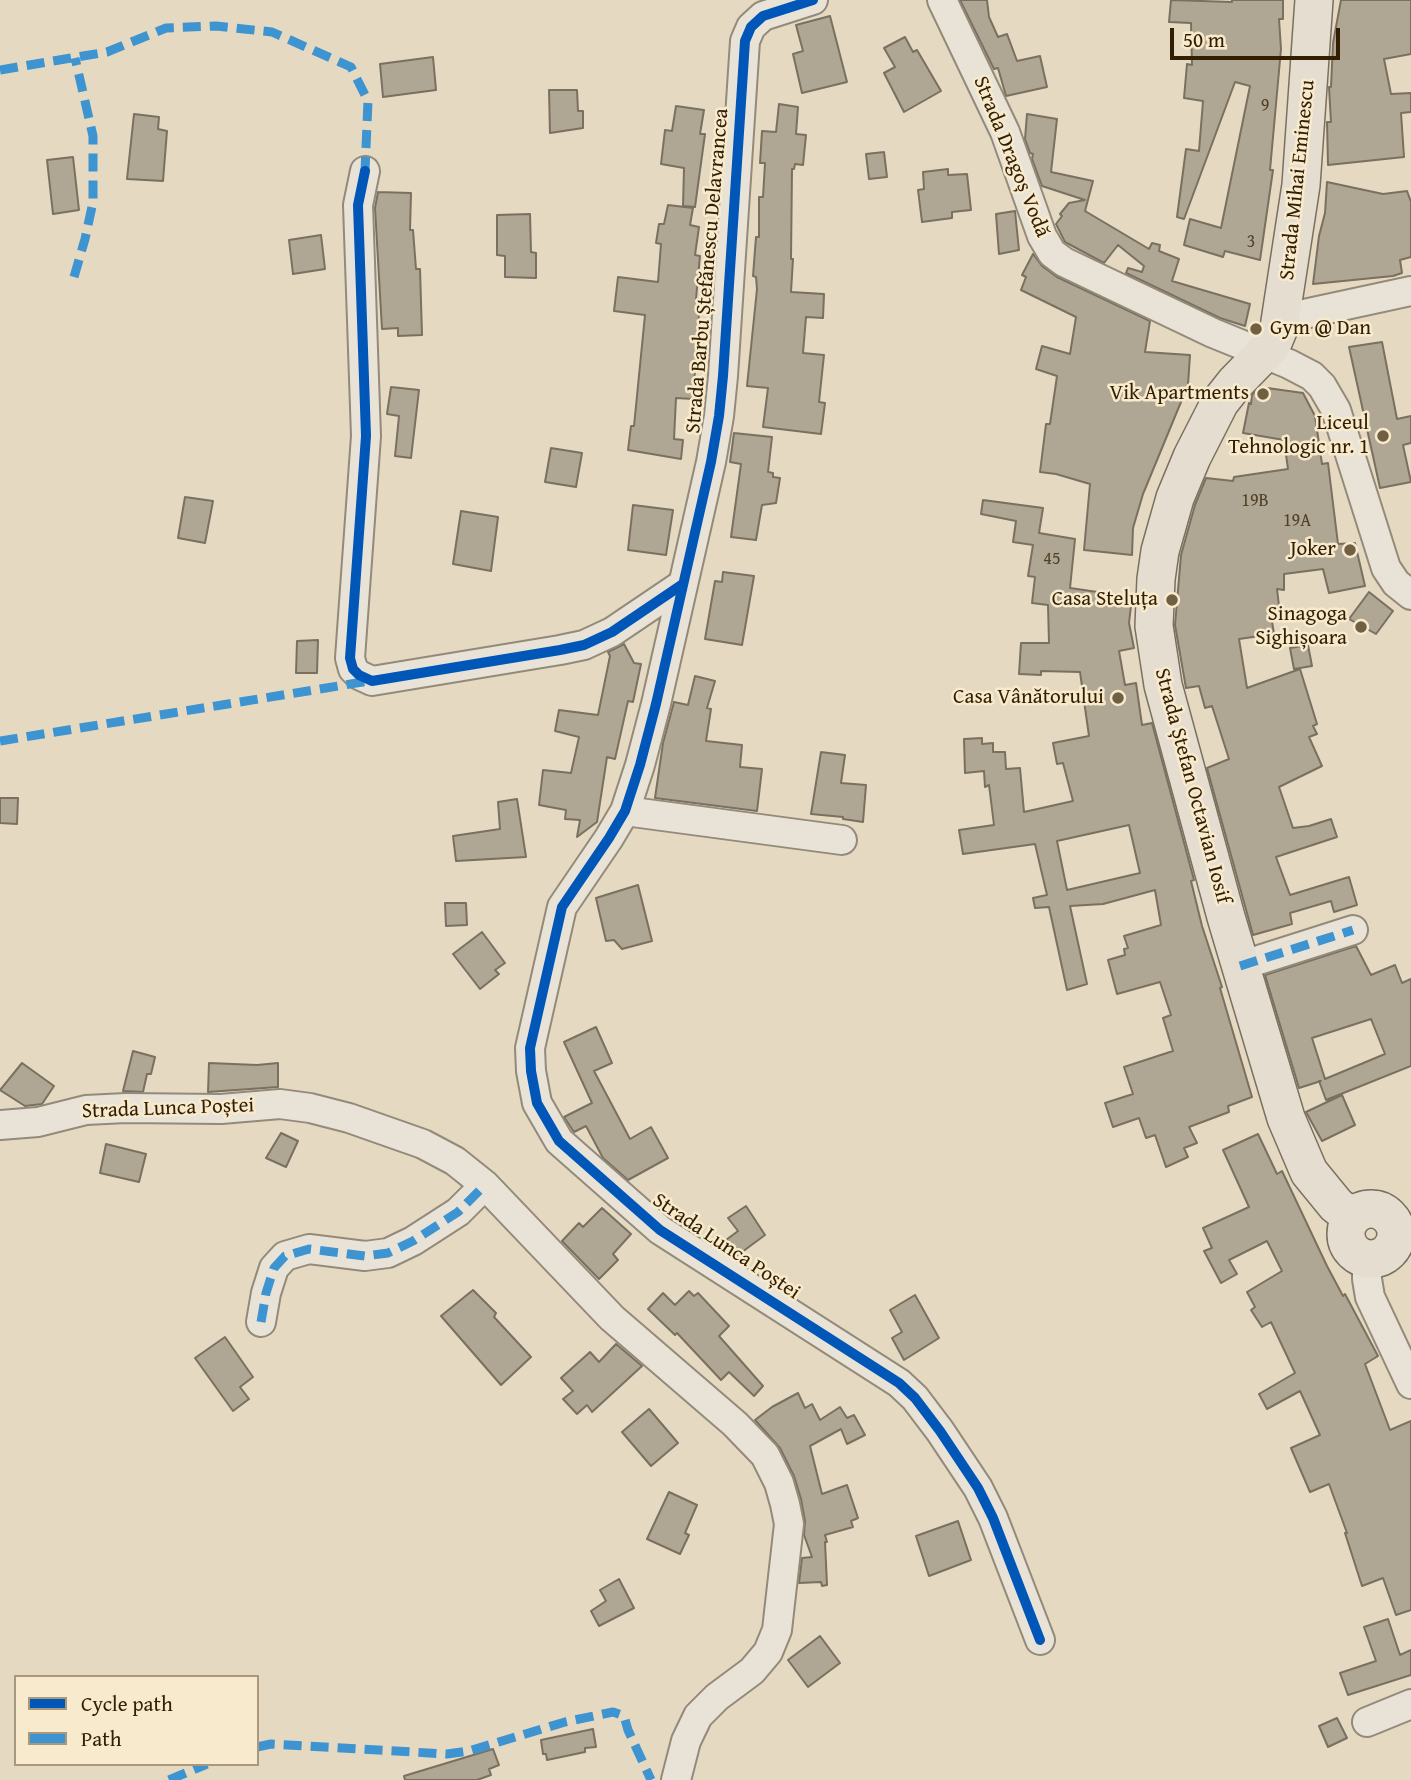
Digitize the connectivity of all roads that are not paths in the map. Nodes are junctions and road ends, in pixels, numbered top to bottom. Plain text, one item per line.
1 (813, 0) edge
2 (942, 0) edge
3 (1314, 0) edge
4 (365, 171) dead end
5 (1411, 291) edge
6 (1281, 319) junction
7 (1265, 355) junction
8 (683, 584) junction
9 (1411, 595) edge
10 (625, 811) junction
11 (842, 840) dead end
12 (1353, 930) dead end
13 (1240, 966) junction
14 (0, 1125) edge
15 (485, 1185) junction
16 (1352, 1218) junction
17 (1404, 1235) edge
18 (1367, 1258) junction
19 (261, 1322) dead end
20 (1411, 1384) edge
21 (1040, 1640) dead end
22 (1411, 1703) edge
23 (1367, 1722) dead end
24 (676, 1780) edge

1 - 8 street, Strada Barbu Ștefănescu Delavrancea
2 - 7 street, Strada Dragoș Vodă
3 - 6 main road, Strada Mihai Eminescu
4 - 8 street
5 - 6 street
6 - 7 main road, Strada Mihai Eminescu
7 - 9 street, Strada Dragoș Vodă
7 - 13 main road, Strada Ștefan Octavian Iosif
8 - 10 street, Strada Barbu Ștefănescu Delavrancea
10 - 11 street
10 - 21 street, Strada Lunca Poștei
12 - 13 street
13 - 16 main road, Strada Ștefan Octavian Iosif
14 - 15 street, Strada Lunca Poștei
15 - 19 street
15 - 24 street, Strada Lunca Poștei
16 - 17 main road
16 - 18 main road
17 - 18 main road
18 - 20 street
22 - 23 street

